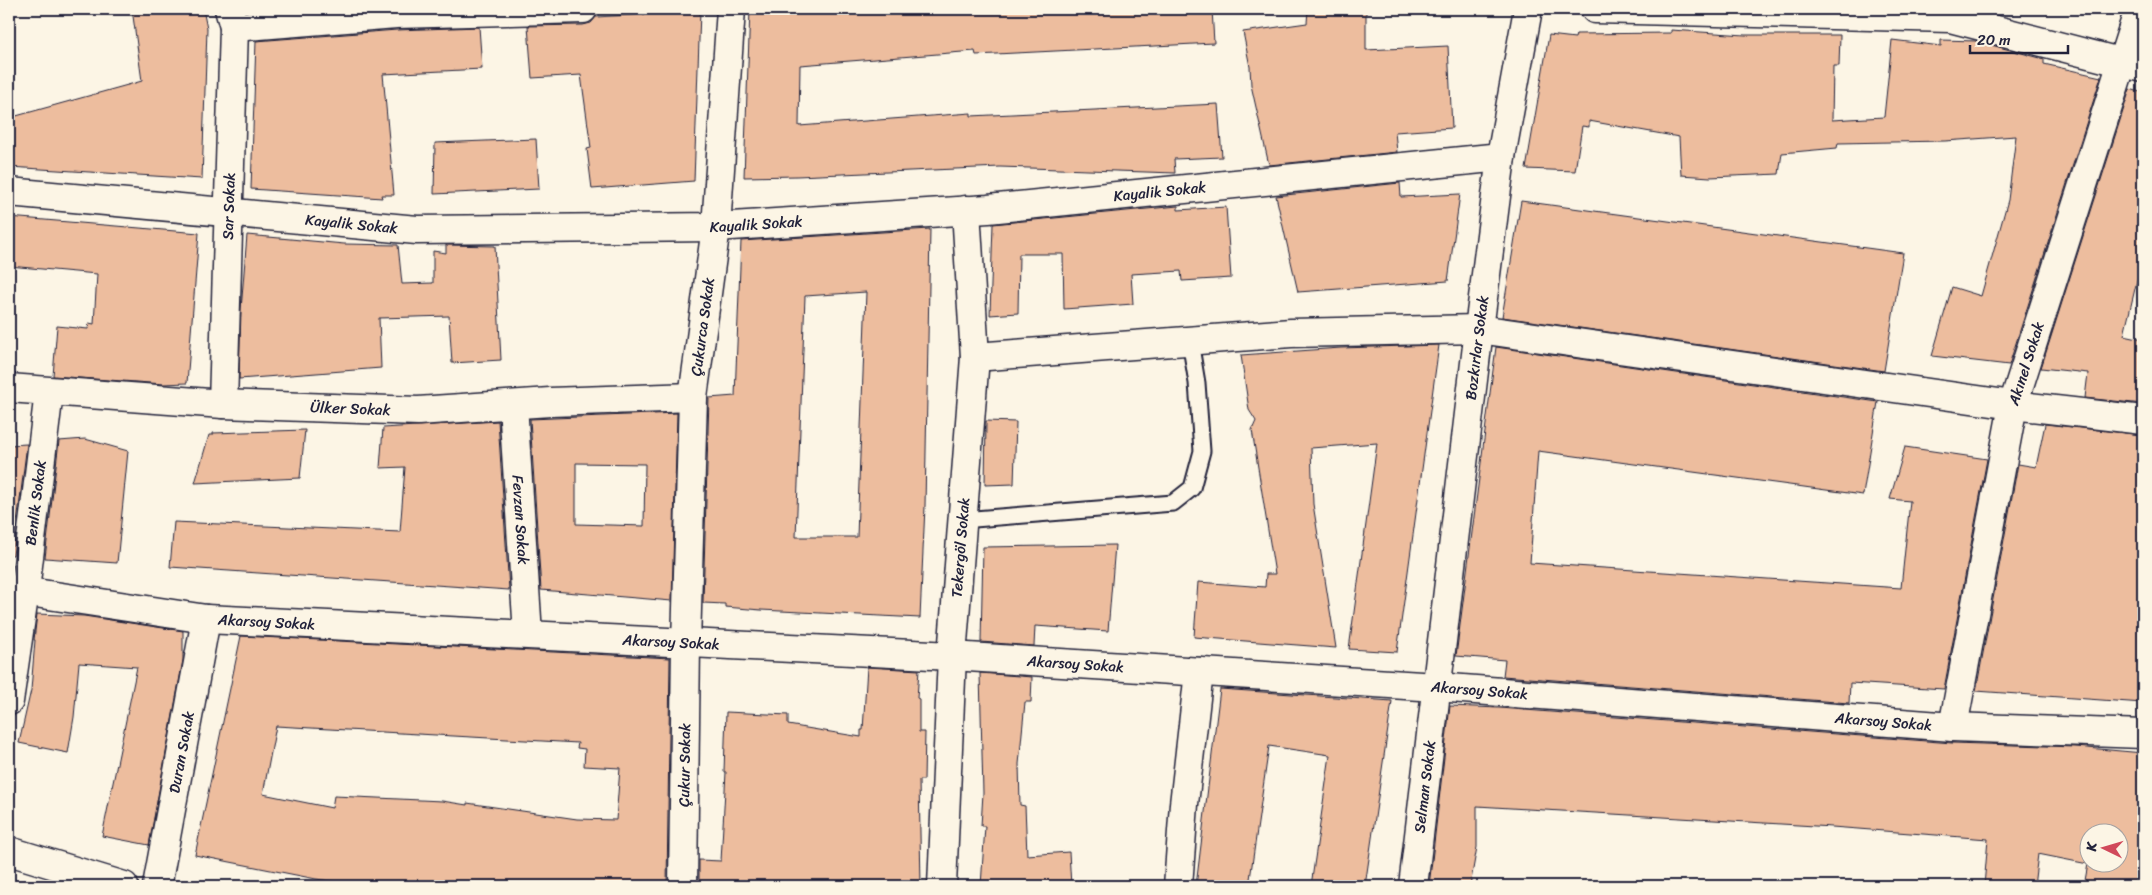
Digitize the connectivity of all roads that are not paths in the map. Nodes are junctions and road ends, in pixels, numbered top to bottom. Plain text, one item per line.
1 (582, 9) edge
2 (731, 9) edge
3 (1528, 9) edge
4 (1595, 9) edge
5 (2139, 9) edge
6 (1646, 10) edge
7 (396, 12) edge
8 (1951, 14) edge
9 (232, 18) edge
10 (2133, 65) edge
11 (1502, 157) junction
12 (9, 192) edge
13 (966, 210) junction
14 (228, 212) junction
15 (716, 227) junction
16 (1479, 329) junction
17 (1190, 341) junction
18 (975, 357) junction
19 (9, 388) edge
20 (49, 392) junction
21 (693, 397) junction
22 (223, 404) junction
23 (513, 405) junction
24 (2013, 406) junction
25 (2143, 420) edge
26 (962, 520) junction
27 (17, 590) edge
28 (206, 619) junction
29 (528, 634) junction
30 (686, 644) junction
31 (952, 656) junction
32 (1199, 672) junction
33 (1437, 687) junction
34 (9, 702) edge
35 (1953, 727) junction
36 (2143, 734) edge
37 (9, 850) edge
38 (124, 886) edge
39 (157, 886) edge
40 (683, 886) edge
41 (942, 886) edge
42 (1178, 886) edge
43 (1413, 886) edge

1 - 7 street
2 - 15 street, Çukurca Sokak
3 - 11 street, Bozkırlar Sokak
4 - 6 street
5 - 10 street, Akınel Sokak
6 - 8 street
7 - 9 street
8 - 10 street
9 - 14 street, Sar Sokak
10 - 24 street, Akınel Sokak
11 - 13 street, Kayalik Sokak
11 - 16 street, Bozkırlar Sokak
12 - 14 street, Kayalik Sokak
13 - 15 street, Kayalik Sokak
13 - 18 street, Tekergöl Sokak
14 - 15 street, Kayalik Sokak
14 - 22 street, Sar Sokak
15 - 21 street, Çukurca Sokak
16 - 17 street
16 - 24 street
16 - 33 street, Bozkırlar Sokak
17 - 18 street
17 - 26 lane
18 - 26 street, Tekergöl Sokak
19 - 20 street, Ülker Sokak
20 - 22 street, Ülker Sokak
20 - 27 street, Benlik Sokak
21 - 23 street, Ülker Sokak
21 - 30 street, Çukurca Sokak
22 - 23 street, Ülker Sokak
23 - 29 street, Fevzan Sokak
24 - 25 street
24 - 35 street, Akınel Sokak
26 - 31 street, Tekergöl Sokak
27 - 28 street, Akarsoy Sokak
27 - 34 street, Benlik Sokak
28 - 29 street, Akarsoy Sokak
28 - 39 street, Duran Sokak
29 - 30 street, Akarsoy Sokak
30 - 31 street, Akarsoy Sokak
30 - 40 street, Çukur Sokak
31 - 32 street, Akarsoy Sokak
31 - 41 street, Tekergöl Sokak
32 - 33 street, Akarsoy Sokak
32 - 42 street
33 - 35 street, Akarsoy Sokak
33 - 43 street, Selman Sokak
35 - 36 street, Akarsoy Sokak
37 - 38 street

